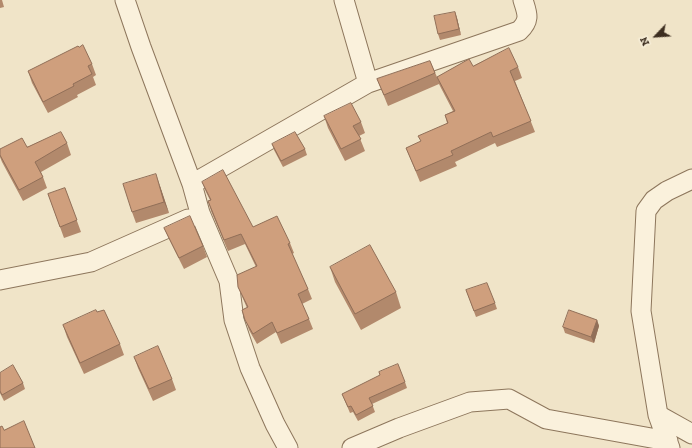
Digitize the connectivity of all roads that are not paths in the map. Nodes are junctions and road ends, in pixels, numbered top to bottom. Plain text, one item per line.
1 (124, 0) edge
2 (344, 0) edge
3 (523, 0) edge
4 (368, 83) junction
5 (692, 178) edge
6 (192, 184) junction
7 (200, 213) junction
8 (0, 280) edge
9 (658, 415) junction
10 (692, 434) edge
11 (669, 445) edge
12 (288, 448) edge
13 (352, 448) edge

1 - 6 street
2 - 4 street
3 - 4 street
4 - 6 street
5 - 9 street
6 - 7 street
7 - 8 street
7 - 12 street
9 - 10 street
9 - 11 street
11 - 13 street

